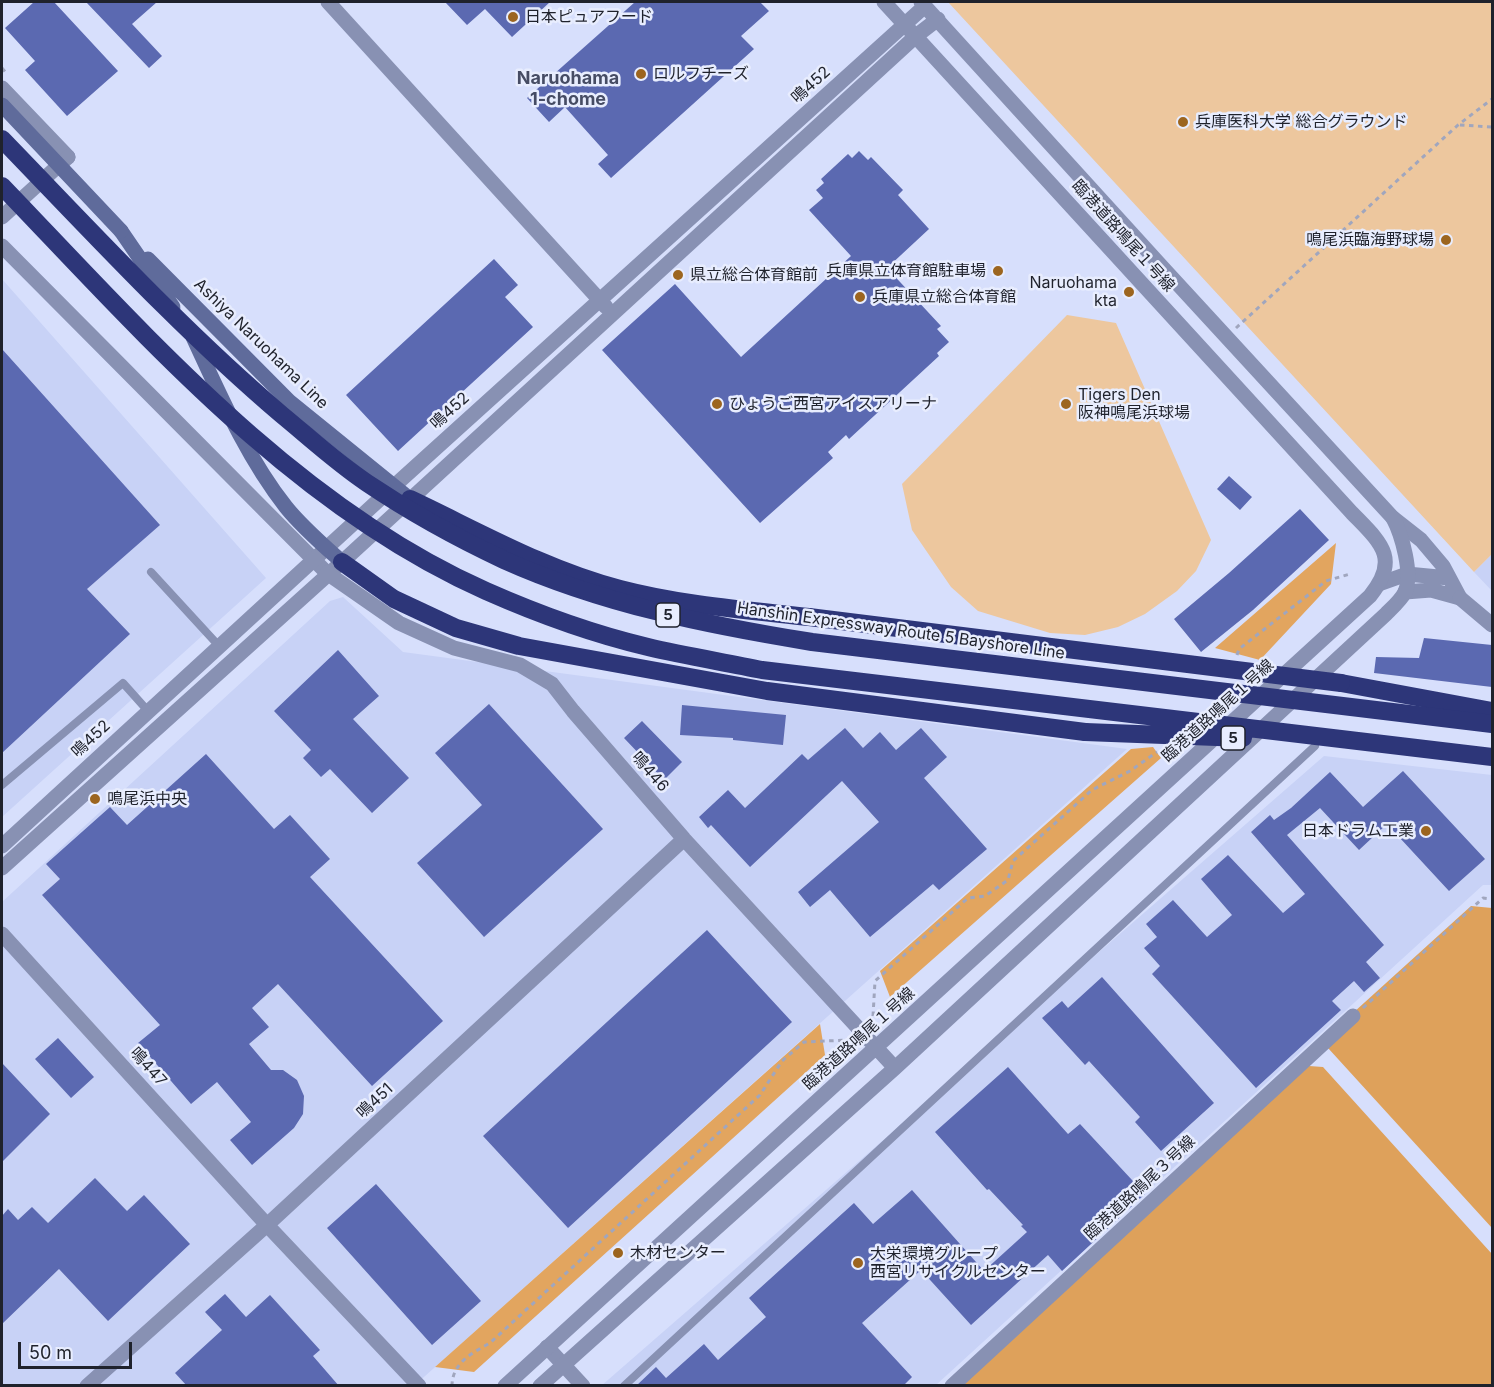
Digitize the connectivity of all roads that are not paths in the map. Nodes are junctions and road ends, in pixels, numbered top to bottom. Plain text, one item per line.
1 (328, 2) edge
2 (884, 2) edge
3 (923, 4) edge
4 (938, 19) junction
5 (905, 24) junction
6 (916, 36) junction
7 (2, 87) edge
8 (2, 105) edge
9 (2, 139) edge
10 (2, 186) edge
11 (2, 217) edge
12 (121, 231) junction
13 (2, 246) edge
14 (600, 300) junction
15 (612, 314) junction
16 (393, 487) junction
17 (410, 499) junction
18 (1393, 518) junction
19 (327, 548) junction
20 (314, 559) junction
21 (342, 562) junction
22 (151, 572) dead end
23 (327, 573) junction
24 (1407, 574) junction
25 (1449, 578) junction
26 (1380, 584) junction
27 (1405, 592) junction
28 (1460, 598) junction
29 (1492, 625) edge
30 (219, 646) junction
31 (148, 711) junction
32 (1492, 711) edge
33 (1492, 724) edge
34 (1380, 743) junction
35 (1315, 746) dead end
36 (1492, 757) edge
37 (2, 785) edge
38 (684, 839) junction
39 (2, 846) edge
40 (2, 868) edge
41 (2, 934) edge
42 (1353, 1016) road end
43 (877, 1047) junction
44 (895, 1068) junction
45 (267, 1225) junction
46 (546, 1347) junction
47 (563, 1364) junction
48 (87, 1386) edge
49 (419, 1386) edge
50 (505, 1386) edge
51 (540, 1386) edge
52 (583, 1386) edge
53 (624, 1386) edge
54 (952, 1386) edge

1 - 14 street
2 - 5 street, 臨港道路鳴尾１号線
3 - 4 street, 臨港道路鳴尾１号線
3 - 5 street, 鳴452
4 - 6 street
4 - 18 street, 臨港道路鳴尾１号線
5 - 6 street, 臨港道路鳴尾１号線
5 - 14 street, 鳴452
6 - 15 street
6 - 26 street, 臨港道路鳴尾１号線
7 - 11 street
8 - 12 main road, Ashiya Naruohama Line, bridge
9 - 33 highway, Hanshin Expressway Route 5 Bayshore Line / 5, bridge
10 - 34 highway, 5, bridge
12 - 16 main road, Ashiya Naruohama Line
12 - 19 main road, Ashiya Naruohama Line
13 - 20 street, 鳴446
14 - 15 street
14 - 16 street, 鳴452
15 - 17 street
16 - 17 main road, Ashiya Naruohama Line
16 - 19 street, 鳴452
17 - 21 street
17 - 32 highway, 5, bridge
18 - 24 street, 臨港道路鳴尾１号線
18 - 25 street
19 - 20 street, 鳴452
19 - 21 main road, Ashiya Naruohama Line
20 - 23 street, 鳴446
20 - 30 street, 鳴452
21 - 23 street
21 - 34 highway, 5, bridge
22 - 30 lane
23 - 38 street, 鳴446
23 - 40 street
24 - 25 street
24 - 26 street
24 - 27 street, 臨港道路鳴尾１号線
25 - 28 street
26 - 43 street, 臨港道路鳴尾１号線
27 - 28 street
27 - 44 street
28 - 29 street
30 - 31 street, 鳴452
31 - 37 lane
31 - 39 street, 鳴452
34 - 36 highway, 5, bridge
35 - 53 lane
38 - 43 street, 鳴446
38 - 45 street, 鳴451
41 - 45 street, 鳴447
42 - 54 street, 臨港道路鳴尾３号線
43 - 44 street, 鳴446
43 - 46 street, 臨港道路鳴尾１号線
44 - 47 street
45 - 48 street, 鳴451
45 - 49 street, 鳴447
46 - 47 street
46 - 50 street, 臨港道路鳴尾１号線
47 - 51 street
47 - 52 street

